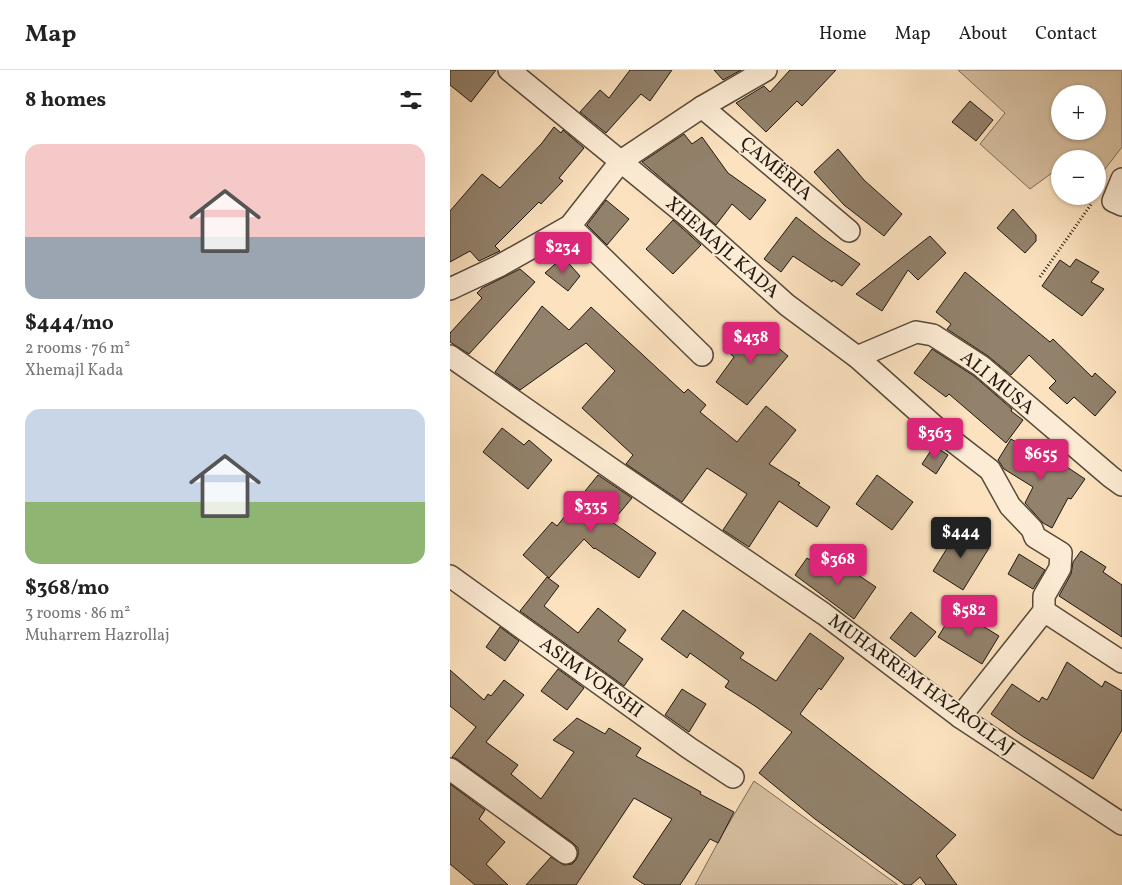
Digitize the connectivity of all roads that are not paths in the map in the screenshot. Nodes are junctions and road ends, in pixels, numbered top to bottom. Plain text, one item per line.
1 (509, 70) edge
2 (766, 70) edge
3 (702, 107) junction
4 (621, 162) junction
5 (1122, 179) edge
6 (1122, 206) edge
7 (570, 226) junction
8 (849, 231) dead end
9 (450, 289) edge
10 (702, 355) dead end
11 (450, 356) edge
12 (857, 357) junction
13 (1122, 485) edge
14 (450, 576) edge
15 (1044, 611) junction
16 (1122, 662) edge
17 (960, 717) junction
18 (450, 770) edge
19 (733, 777) dead end
20 (1122, 824) edge
21 (566, 853) dead end

1 - 4 street, XHEMAJL KADA
2 - 3 street
3 - 4 street
3 - 8 street, ÇAMËRIA
4 - 7 street
4 - 12 street, XHEMAJL KADA
5 - 6 street
7 - 9 street
7 - 10 street
11 - 17 street, MUHARREM HAZROLLAJ
12 - 13 street, ALI MUSA
12 - 15 street, XHEMAJL KADA
14 - 19 street, ASIM VOKSHI
15 - 16 street
15 - 17 street, XHEMAJL KADA
17 - 20 street, MUHARREM HAZROLLAJ
18 - 21 street

